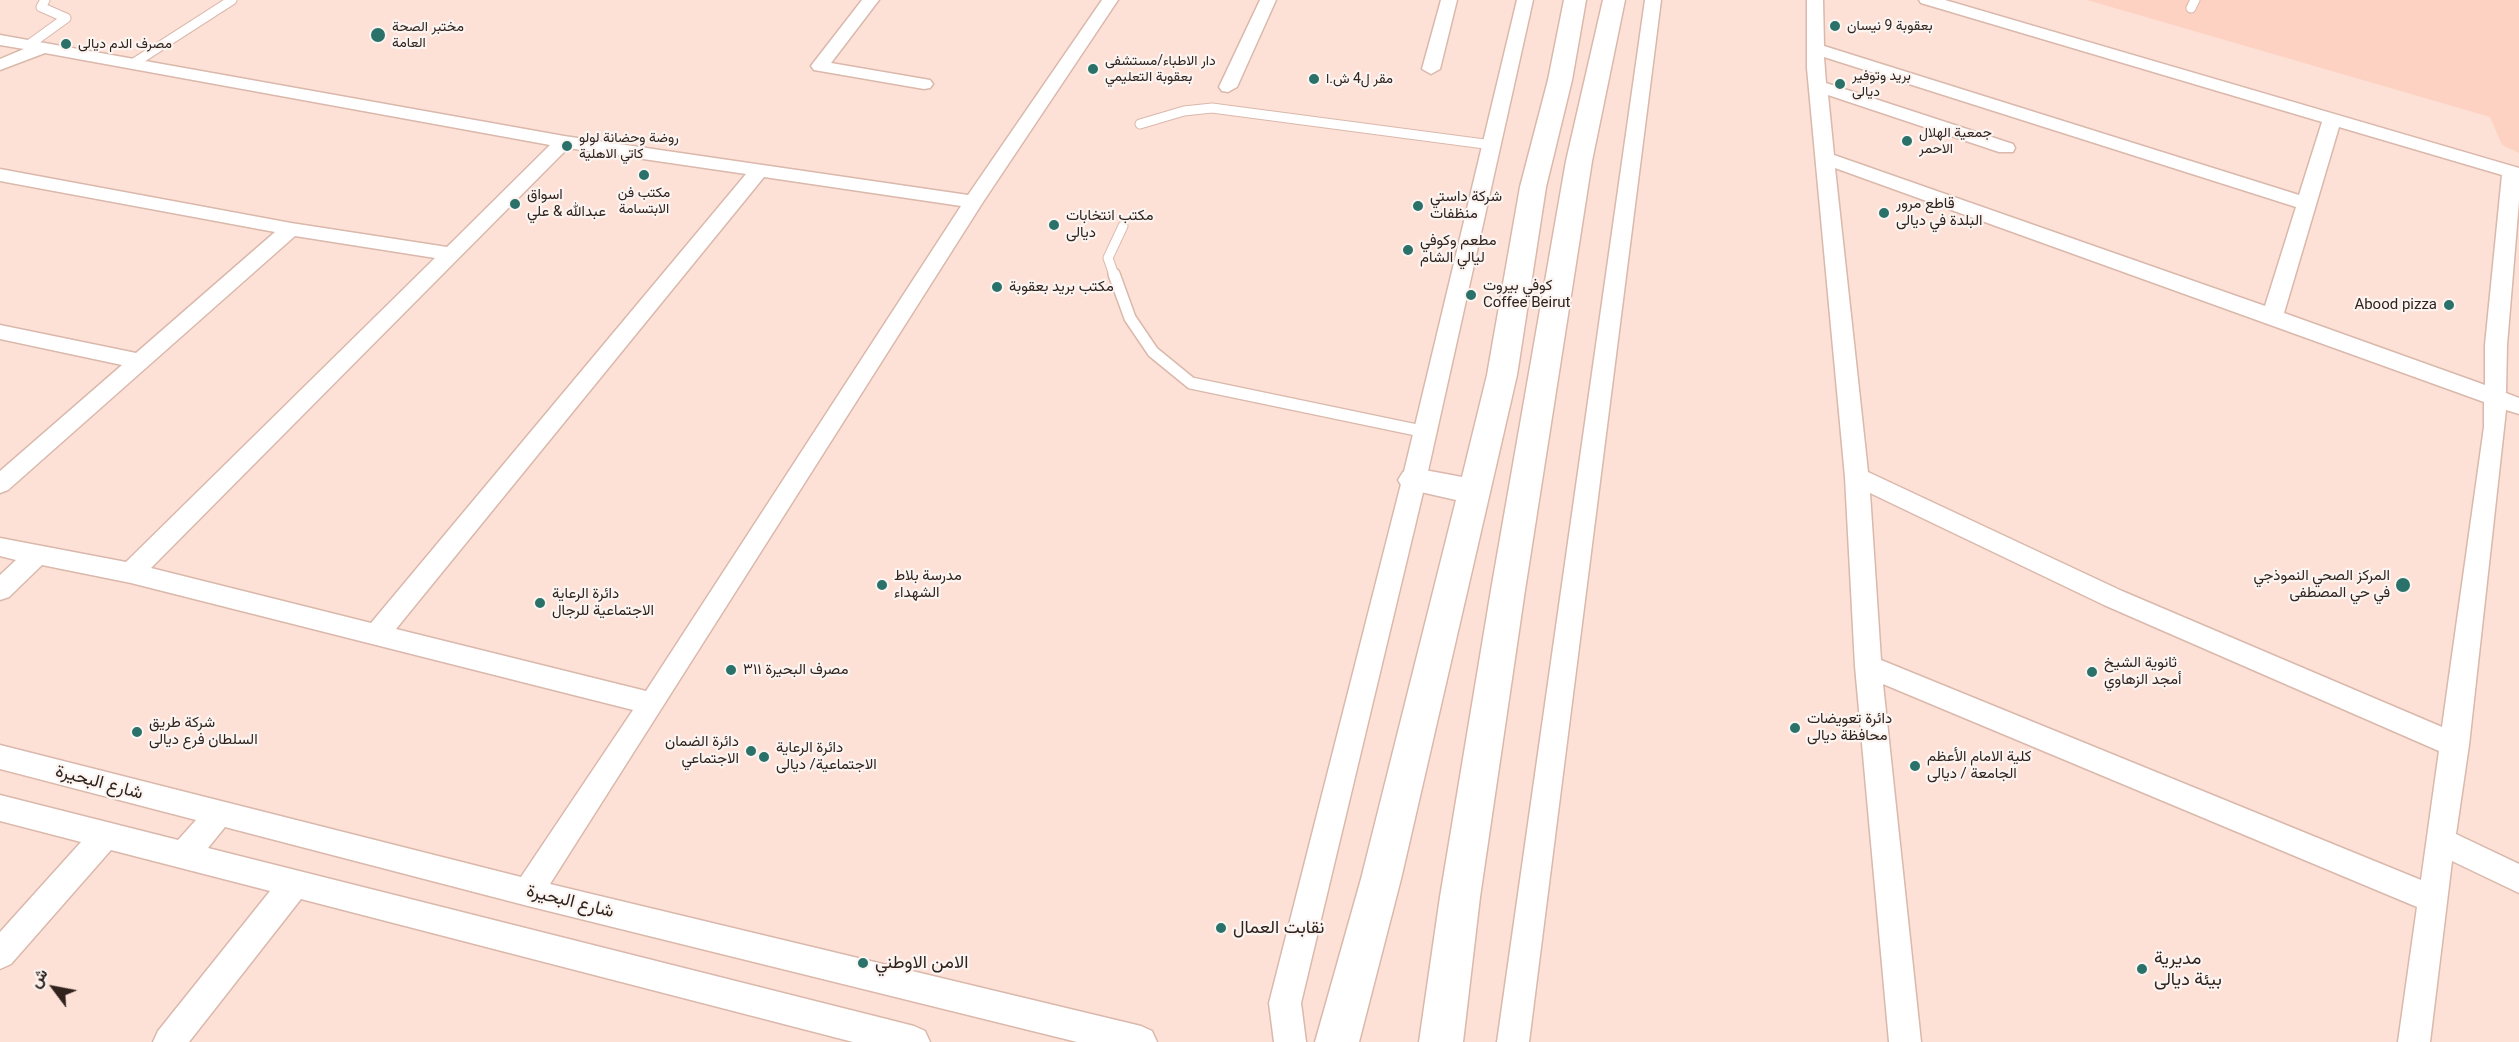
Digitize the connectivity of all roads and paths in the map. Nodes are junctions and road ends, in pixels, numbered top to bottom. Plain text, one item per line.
1 (45, 0) edge
2 (232, 0) edge
3 (871, 0) edge
4 (1110, 0) edge
5 (1268, 0) edge
6 (1449, 0) edge
7 (1525, 0) edge
8 (1575, 0) edge
9 (1614, 0) edge
10 (1653, 0) edge
11 (1815, 0) edge
12 (1927, 0) edge
13 (1952, 3) edge
14 (0, 40) edge
15 (38, 45) junction
16 (1816, 49) junction
17 (134, 63) junction
18 (0, 65) edge
19 (1431, 69) dead end
20 (924, 84) dead end
21 (1818, 86) junction
22 (1228, 87) dead end
23 (2332, 118) junction
24 (1140, 124) dead end
25 (564, 142) junction
26 (1492, 145) junction
27 (2006, 148) dead end
28 (1826, 158) junction
29 (761, 169) junction
30 (2515, 173) edge
31 (0, 175) edge
32 (973, 202) junction
33 (2308, 204) junction
34 (1123, 226) dead end
35 (291, 229) junction
36 (450, 254) junction
37 (2512, 271) edge
38 (2273, 316) junction
39 (0, 332) edge
40 (139, 362) junction
41 (2507, 402) edge
42 (1426, 432) junction
43 (1857, 477) junction
44 (1414, 480) junction
45 (0, 484) edge
46 (1474, 491) junction
47 (0, 547) edge
48 (36, 556) junction
49 (131, 573) junction
50 (0, 590) edge
51 (378, 633) junction
52 (1868, 666) junction
53 (652, 704) junction
54 (2455, 746) junction
55 (0, 757) edge
56 (0, 808) edge
57 (219, 814) junction
58 (105, 836) junction
59 (2440, 841) junction
60 (184, 855) junction
61 (2519, 879) edge
62 (294, 884) junction
63 (528, 892) junction
64 (2432, 899) junction
65 (0, 954) edge
66 (169, 1042) edge
67 (914, 1042) edge
68 (1141, 1042) edge
69 (1290, 1042) edge
70 (1338, 1042) edge
71 (1441, 1042) edge
72 (1513, 1042) edge
73 (1905, 1042) edge
74 (2414, 1042) edge

1 - 15 lane
2 - 17 lane
3 - 20 street
4 - 32 street
5 - 22 street
6 - 19 street
7 - 26 street
8 - 46 main road
9 - 71 main road
10 - 72 street
11 - 16 street
12 - 13 street
13 - 23 street
14 - 15 street
15 - 17 street
15 - 18 street
16 - 21 street
16 - 33 street
17 - 25 street
21 - 27 street
21 - 28 street
23 - 30 street
23 - 33 street
24 - 26 lane
25 - 29 street
25 - 36 street
26 - 42 street
28 - 38 street
28 - 43 street
29 - 32 street
29 - 51 street
30 - 37 street
31 - 35 street
32 - 53 street
33 - 38 street
34 - 42 lane
35 - 36 street
35 - 40 street
36 - 49 street
37 - 41 street
38 - 41 street
39 - 40 street
40 - 45 street
41 - 54 street
42 - 44 street
43 - 52 street
43 - 54 street
44 - 46 main road
44 - 69 street
46 - 70 main road
47 - 48 street
48 - 49 street
48 - 50 street
49 - 51 street
51 - 53 street
52 - 64 street
52 - 73 street
53 - 63 street
54 - 59 street
55 - 57 street, شارع البحيرة
56 - 58 street
57 - 60 street
57 - 63 street, شارع البحيرة
58 - 60 street
58 - 65 street
59 - 61 street
59 - 64 street
60 - 62 street
62 - 66 street
62 - 67 street
63 - 68 street, شارع البحيرة
64 - 74 street

